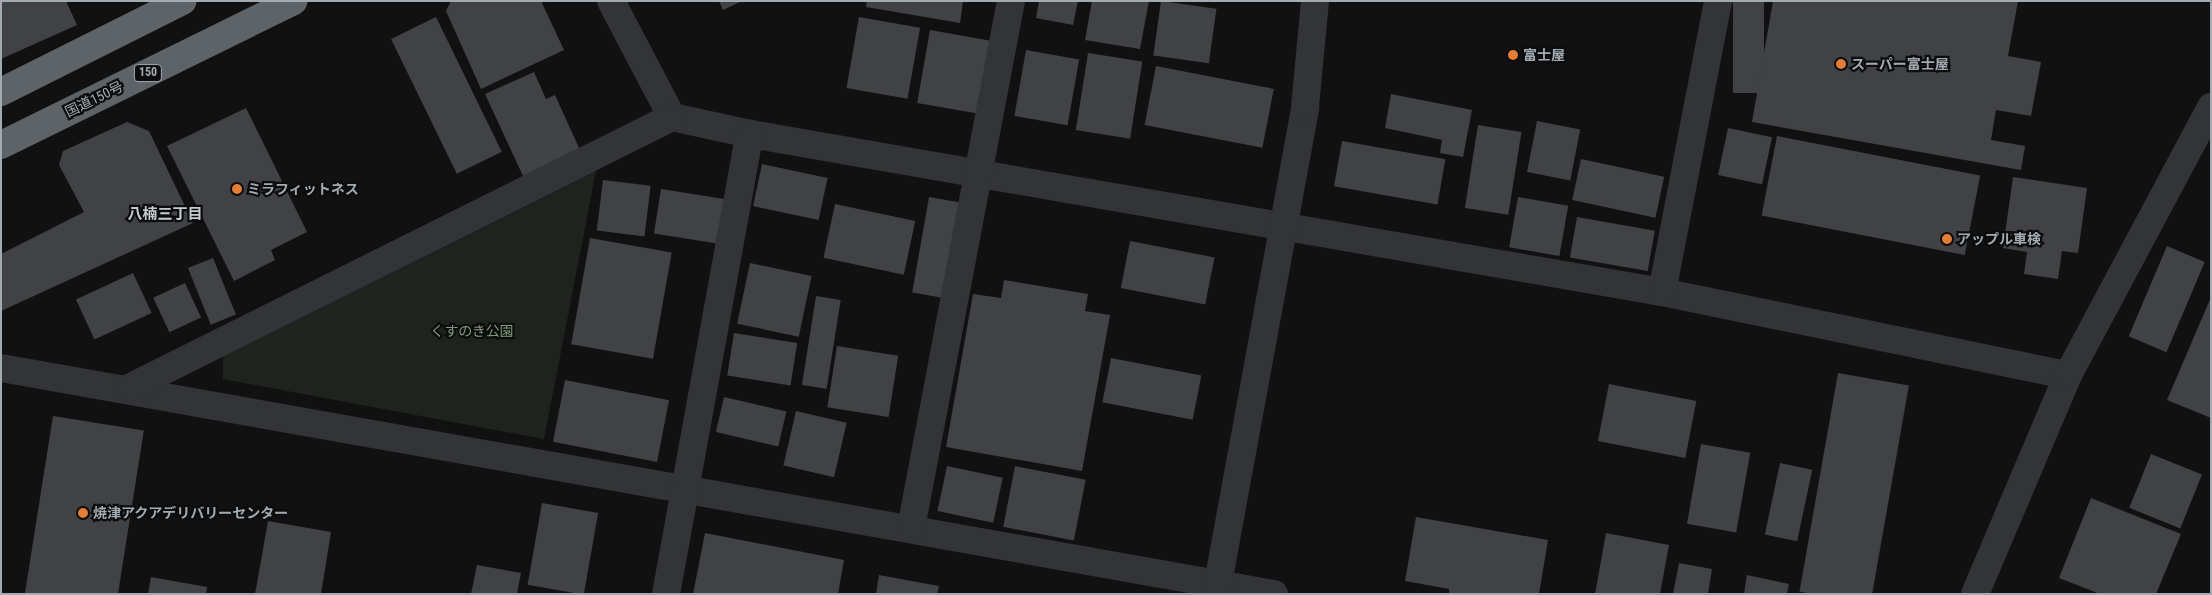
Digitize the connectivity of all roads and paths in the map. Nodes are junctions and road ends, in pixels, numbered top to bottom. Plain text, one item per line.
1 (184, 1) edge
2 (294, 1) edge
3 (610, 1) edge
4 (1011, 1) edge
5 (1316, 1) edge
6 (1718, 1) edge
7 (1, 92) edge
8 (2211, 107) edge
9 (672, 117) junction
10 (750, 134) junction
11 (1, 145) edge
12 (979, 173) junction
13 (1283, 226) junction
14 (1662, 292) junction
15 (1, 368) edge
16 (2068, 375) junction
17 (129, 388) junction
18 (685, 489) junction
19 (911, 528) junction
20 (1217, 588) edge
21 (666, 594) edge
22 (1274, 594) edge
23 (1974, 594) edge

1 - 7 highway
2 - 11 highway, 国道150号 / 150
3 - 9 street
4 - 12 street
5 - 13 street
6 - 14 street
8 - 16 street
9 - 10 street
9 - 17 street
10 - 12 street
10 - 18 street
12 - 13 street
12 - 19 street
13 - 14 street
13 - 20 street
14 - 16 street
15 - 17 street
16 - 23 street
17 - 18 street
18 - 19 street
18 - 21 street
19 - 20 street
20 - 22 street

